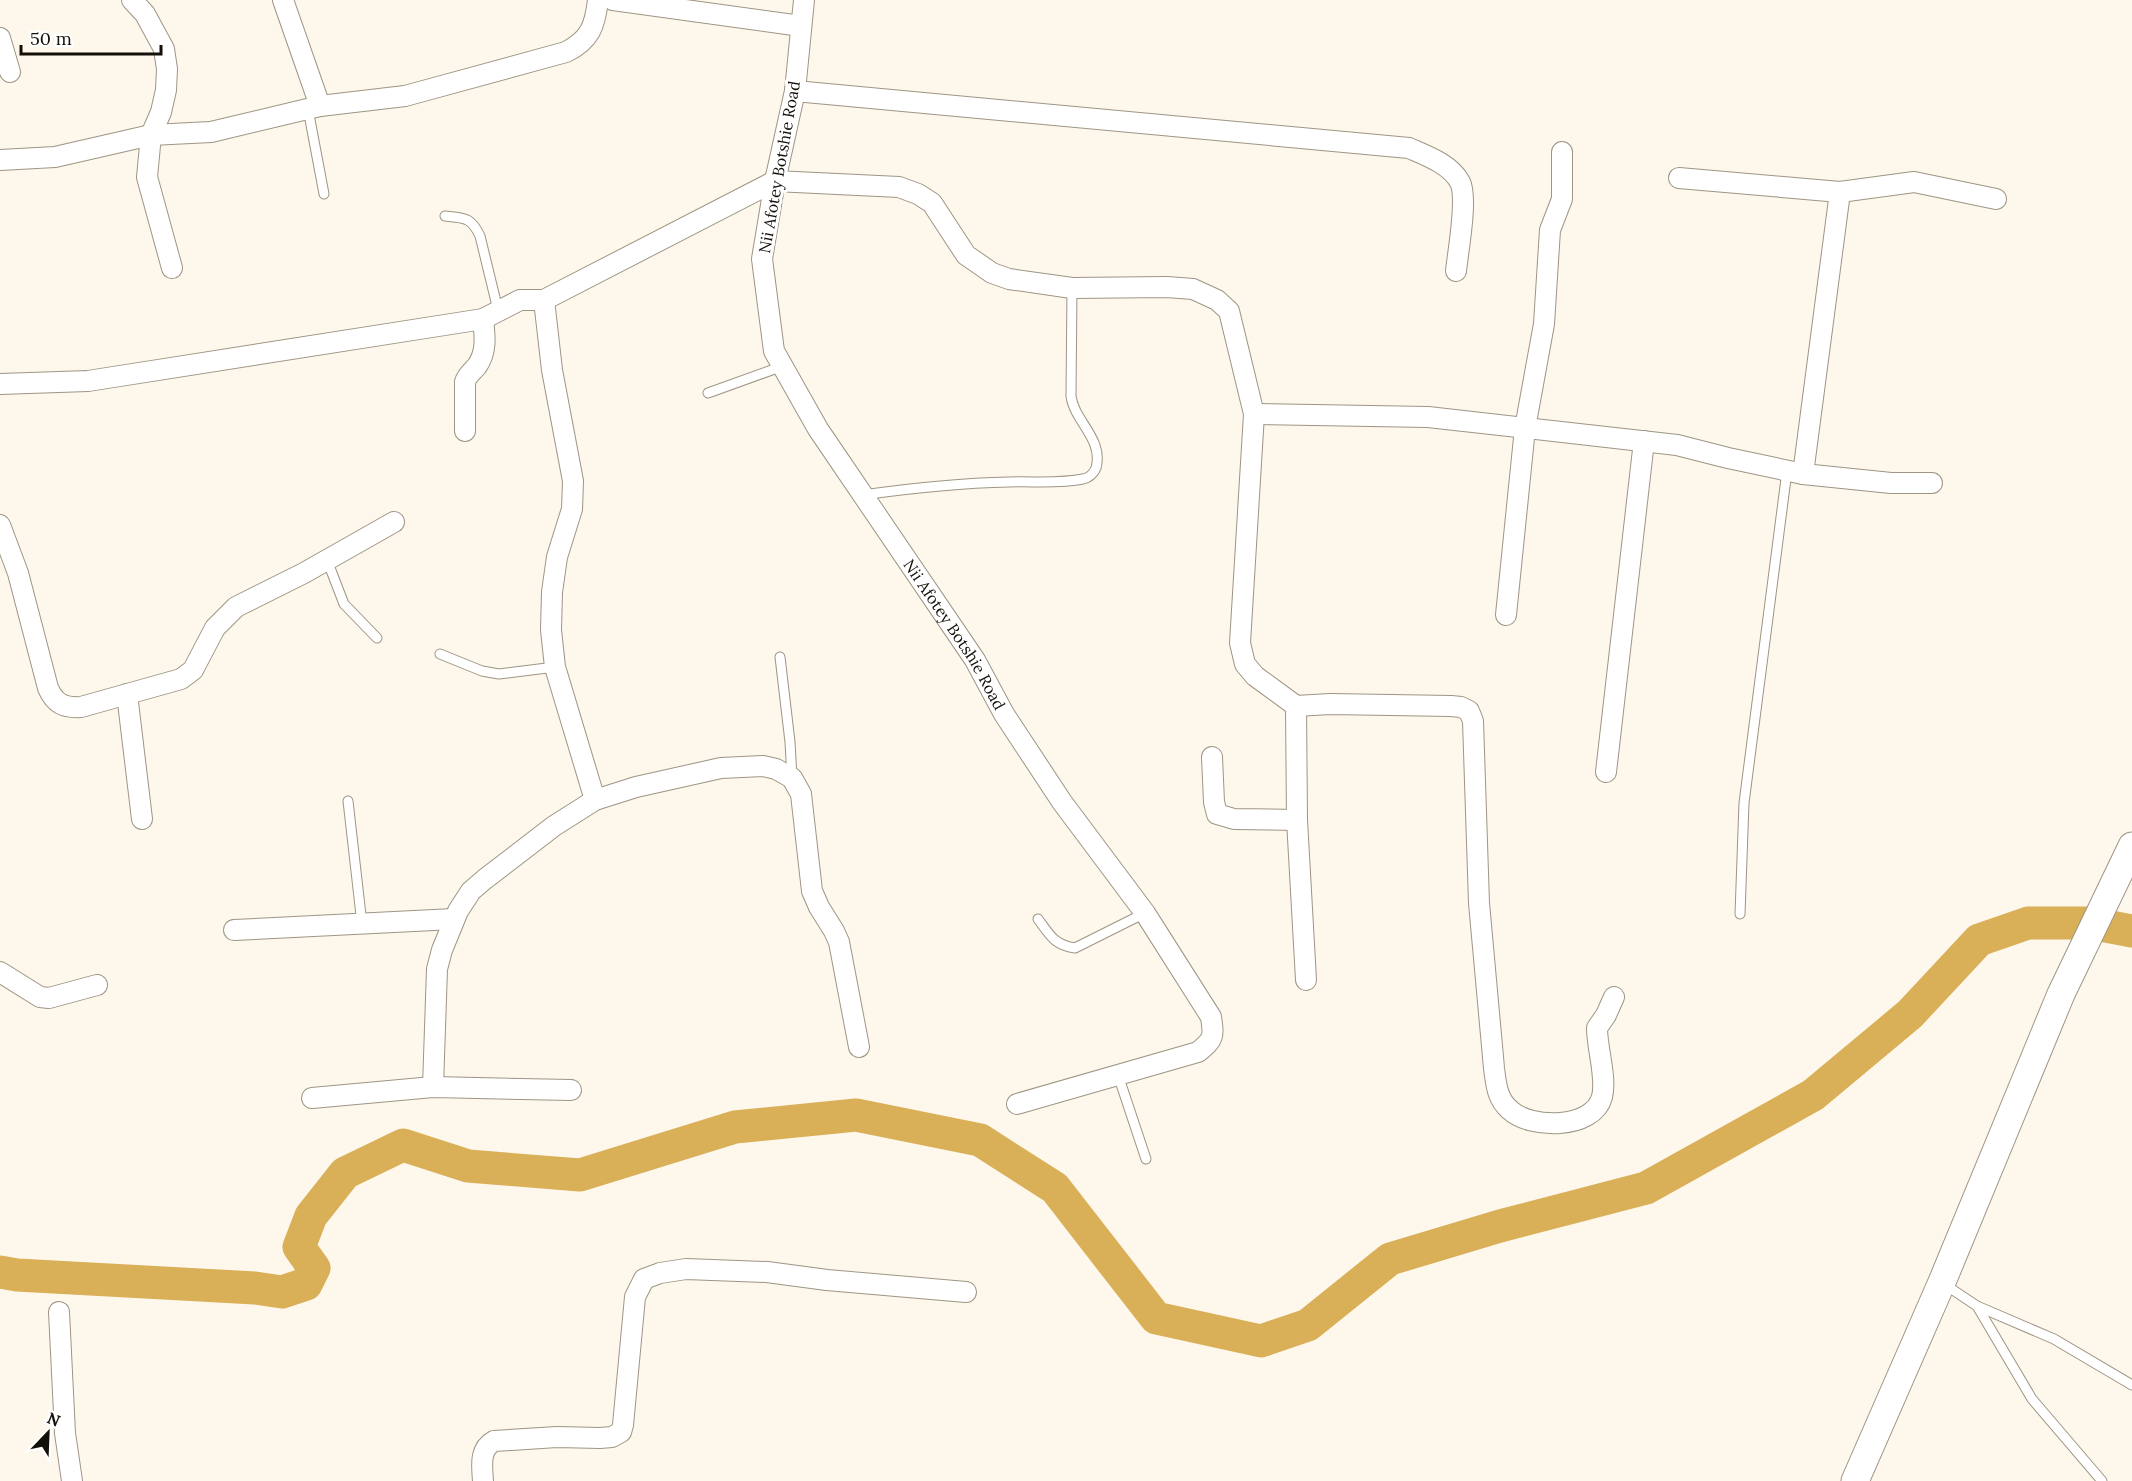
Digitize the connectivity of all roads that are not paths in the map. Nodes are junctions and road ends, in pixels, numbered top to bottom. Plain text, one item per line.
1 (132, 0) edge
2 (283, 0) edge
3 (598, 0) edge
4 (613, 0) edge
5 (804, 0) edge
6 (801, 26) junction
7 (0, 38) edge
8 (10, 72) dead end
9 (795, 91) junction
10 (314, 107) junction
11 (150, 135) junction
12 (1562, 152) dead end
13 (0, 160) edge
14 (1679, 178) dead end
15 (775, 181) junction
16 (1840, 192) junction
17 (324, 194) dead end
18 (1996, 199) dead end
19 (445, 216) dead end
20 (172, 268) dead end
21 (1456, 271) dead end
22 (1072, 288) junction
23 (544, 300) junction
24 (491, 315) junction
25 (783, 366) junction
26 (0, 384) edge
27 (708, 393) dead end
28 (1254, 414) junction
29 (1525, 428) junction
30 (465, 431) dead end
31 (1644, 441) junction
32 (1795, 473) junction
33 (1932, 483) dead end
34 (863, 495) junction
35 (394, 522) dead end
36 (0, 525) edge
37 (327, 560) junction
38 (1506, 615) dead end
39 (377, 638) dead end
40 (440, 654) dead end
41 (780, 657) dead end
42 (555, 667) junction
43 (127, 694) junction
44 (1296, 706) junction
45 (1212, 757) dead end
46 (1606, 772) dead end
47 (792, 778) junction
48 (595, 800) junction
49 (348, 801) dead end
50 (142, 819) dead end
51 (1297, 820) junction
52 (2132, 846) edge
53 (1145, 913) junction
54 (1740, 914) dead end
55 (454, 919) junction
56 (1038, 919) dead end
57 (362, 924) junction
58 (234, 930) dead end
59 (0, 972) edge
60 (1306, 980) dead end
61 (97, 985) dead end
62 (1614, 998) dead end
63 (859, 1047) dead end
64 (1118, 1075) junction
65 (433, 1087) junction
66 (571, 1090) dead end
67 (312, 1098) dead end
68 (1017, 1104) dead end
69 (1146, 1159) dead end
70 (1942, 1282) junction
71 (966, 1292) dead end
72 (1977, 1306) junction
73 (59, 1312) dead end
74 (2132, 1384) edge
75 (72, 1481) edge
76 (483, 1481) edge
77 (1855, 1481) edge
78 (2102, 1481) edge

1 - 11 street
2 - 10 street
3 - 10 street
4 - 6 street
5 - 6 street, Nii Afotey Botshie Road
6 - 9 street, Nii Afotey Botshie Road
7 - 8 street
9 - 15 street, Nii Afotey Botshie Road
9 - 21 street
10 - 11 street
10 - 17 lane
11 - 13 street
11 - 20 street
12 - 29 street
14 - 16 street
15 - 22 street
15 - 23 street
15 - 25 street, Nii Afotey Botshie Road
16 - 18 street
16 - 32 street
19 - 24 lane
22 - 28 street
22 - 34 lane
23 - 24 street
23 - 42 street
24 - 26 street
24 - 30 street
25 - 27 lane
25 - 34 street, Nii Afotey Botshie Road
28 - 29 street
28 - 44 street
29 - 31 street
29 - 38 street
31 - 32 street
31 - 46 street
32 - 33 street
32 - 54 lane
34 - 53 street, Nii Afotey Botshie Road
35 - 37 street
36 - 43 street
37 - 39 lane
37 - 43 street
40 - 42 lane
41 - 47 lane
42 - 48 street
43 - 50 street
44 - 51 street
44 - 62 street
45 - 51 street
47 - 48 street
47 - 63 street
48 - 55 street
49 - 57 lane
51 - 60 street
52 - 70 street
53 - 56 lane
53 - 64 street, Nii Afotey Botshie Road
55 - 57 street
55 - 65 street
57 - 58 street
59 - 61 street
64 - 68 street, Nii Afotey Botshie Road
64 - 69 lane
65 - 66 street
65 - 67 street
70 - 72 lane
70 - 77 street
71 - 76 street
72 - 74 lane
72 - 78 lane
73 - 75 street

